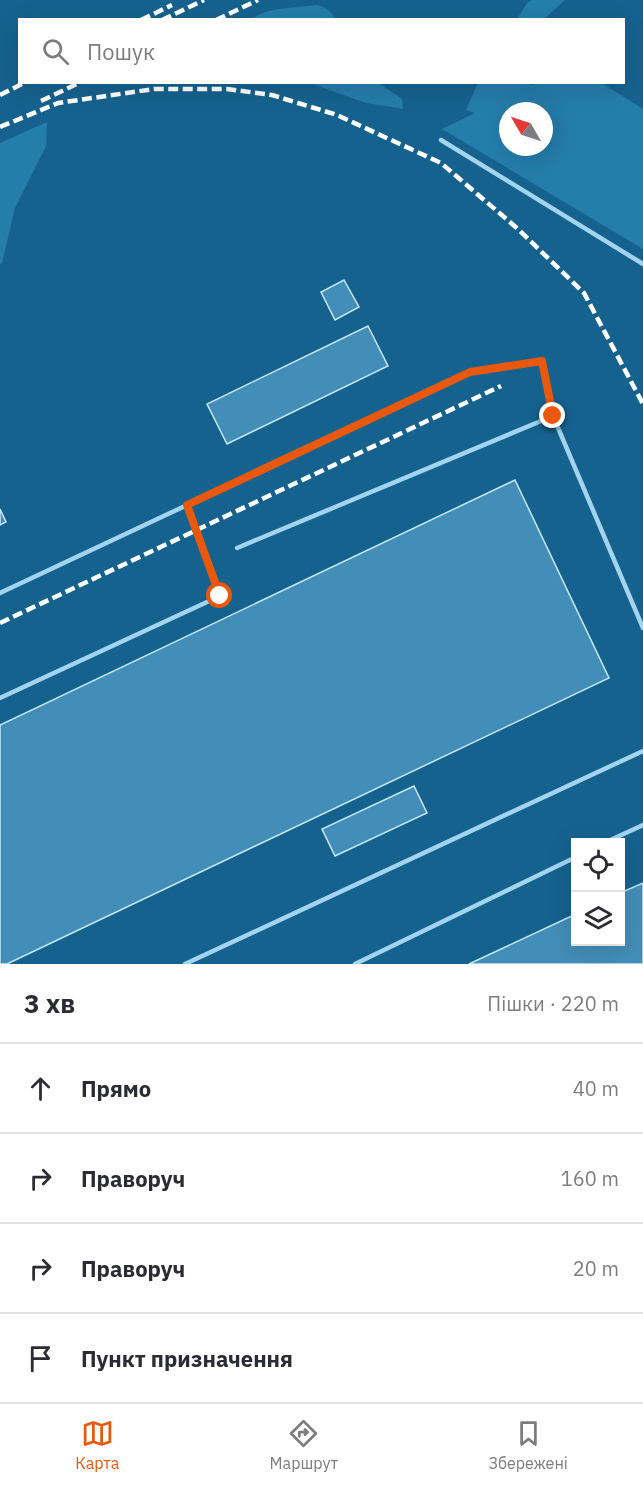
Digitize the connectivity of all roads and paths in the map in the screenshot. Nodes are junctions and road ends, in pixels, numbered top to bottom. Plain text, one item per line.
1 (441, 140) dead end
2 (643, 264) edge
3 (553, 416) junction
4 (187, 505) junction
5 (237, 548) dead end
6 (0, 593) edge
7 (643, 628) edge
8 (0, 698) edge
9 (643, 751) edge
10 (643, 825) edge
11 (616, 838) edge
12 (571, 859) edge
13 (185, 964) edge
14 (355, 964) edge

1 - 2 lane
3 - 4 lane
3 - 5 lane
3 - 7 lane
4 - 6 lane
4 - 8 lane
9 - 13 lane
10 - 11 lane
12 - 14 lane

